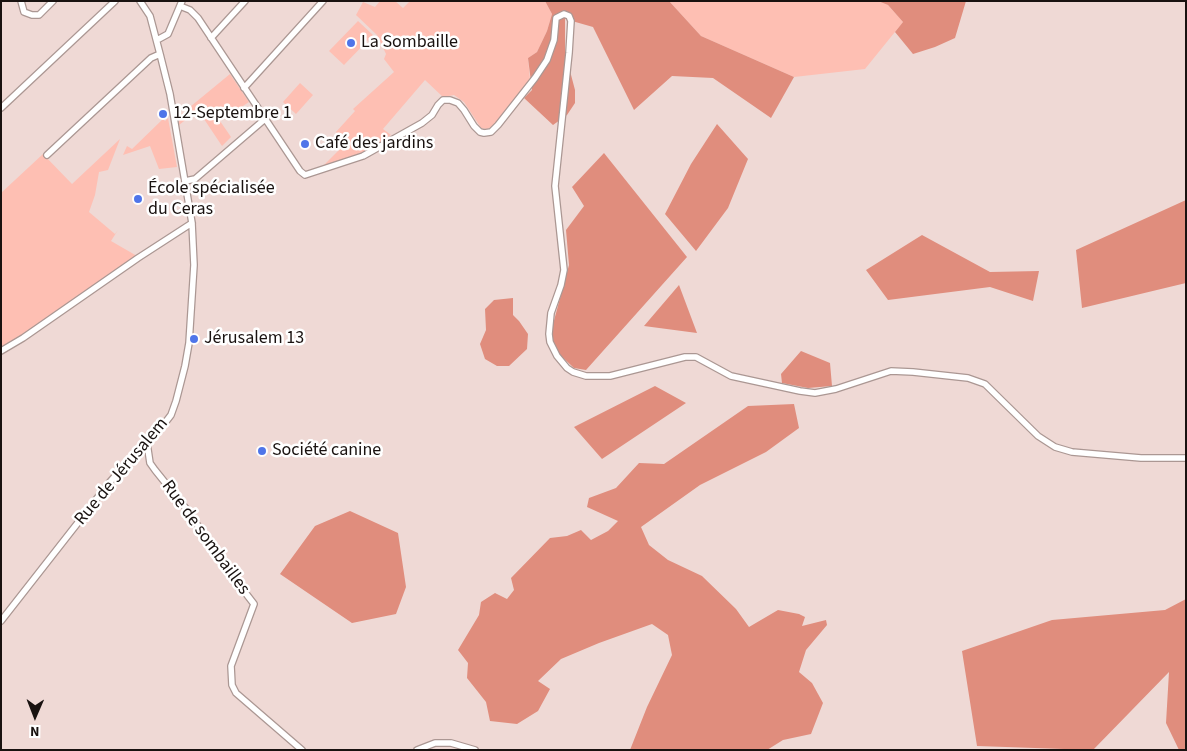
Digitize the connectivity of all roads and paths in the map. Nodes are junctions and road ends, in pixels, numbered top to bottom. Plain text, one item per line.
1 (21, 1) edge
2 (53, 1) edge
3 (115, 1) edge
4 (140, 1) edge
5 (245, 1) edge
6 (323, 1) edge
7 (181, 3) edge
8 (211, 38) junction
9 (157, 40) junction
10 (160, 54) junction
11 (244, 88) junction
12 (1, 108) edge
13 (265, 119) junction
14 (47, 155) dead end
15 (185, 182) junction
16 (192, 224) junction
17 (1, 351) edge
18 (147, 443) junction
19 (1186, 458) edge
20 (1, 621) edge
21 (302, 750) edge
22 (417, 750) edge
23 (475, 750) edge

1 - 2 street
3 - 12 street
4 - 9 street, Rue de Jérusalem
5 - 8 street
6 - 11 street
7 - 8 street
7 - 9 street
8 - 11 street
9 - 10 street, Rue de Jérusalem
10 - 14 street
10 - 15 street, Rue de Jérusalem
11 - 13 street
13 - 15 street
13 - 19 street
15 - 16 street, Rue de Jérusalem
16 - 17 street
16 - 18 street, Rue de Jérusalem
18 - 20 street, Rue de Jérusalem
18 - 21 street, Rue de sombailles
22 - 23 street

